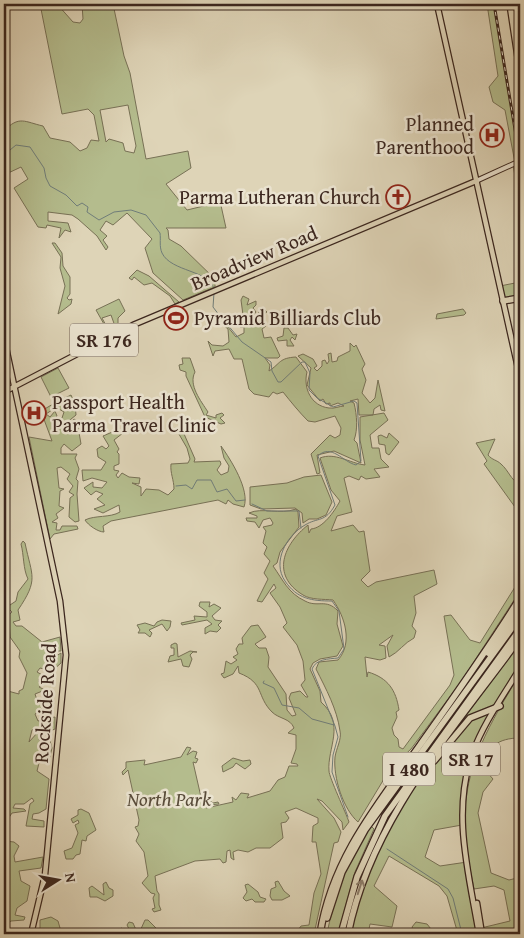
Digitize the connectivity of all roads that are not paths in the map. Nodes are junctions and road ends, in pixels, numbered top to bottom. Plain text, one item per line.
1 (437, 4) edge
2 (510, 4) edge
3 (518, 4) edge
4 (520, 20) edge
5 (520, 70) edge
6 (518, 162) edge
7 (476, 181) junction
8 (520, 300) edge
9 (504, 303) junction
10 (4, 338) edge
11 (520, 377) edge
12 (14, 386) junction
13 (4, 392) edge
14 (520, 598) edge
15 (520, 608) edge
16 (520, 617) edge
17 (520, 629) edge
18 (520, 638) edge
19 (520, 668) edge
20 (520, 674) edge
21 (471, 684) junction
22 (498, 708) junction
23 (485, 712) junction
24 (489, 719) junction
25 (401, 802) junction
26 (468, 862) junction
27 (31, 934) edge
28 (321, 934) edge
29 (341, 934) edge
30 (348, 934) edge
31 (480, 934) edge

1 - 7 main road
2 - 5 highway
3 - 4 highway
6 - 7 main road, Broadview Road
7 - 9 main road
7 - 12 main road, Broadview Road / SR 176
8 - 9 highway
9 - 11 main road
10 - 12 main road, Rockside Road
12 - 13 main road, Broadview Road / SR 176
12 - 27 main road, Rockside Road
14 - 28 highway
15 - 21 highway
16 - 21 highway, I 480
17 - 29 highway, I 480
18 - 25 highway
19 - 22 main road, SR 17
20 - 22 main road, SR 17
21 - 28 highway, I 480
22 - 23 highway
22 - 24 main road, SR 17
22 - 26 main road, SR 17
23 - 24 highway
23 - 25 highway
24 - 26 main road, SR 17
30 -> 25 highway
26 - 31 main road, SR 17

